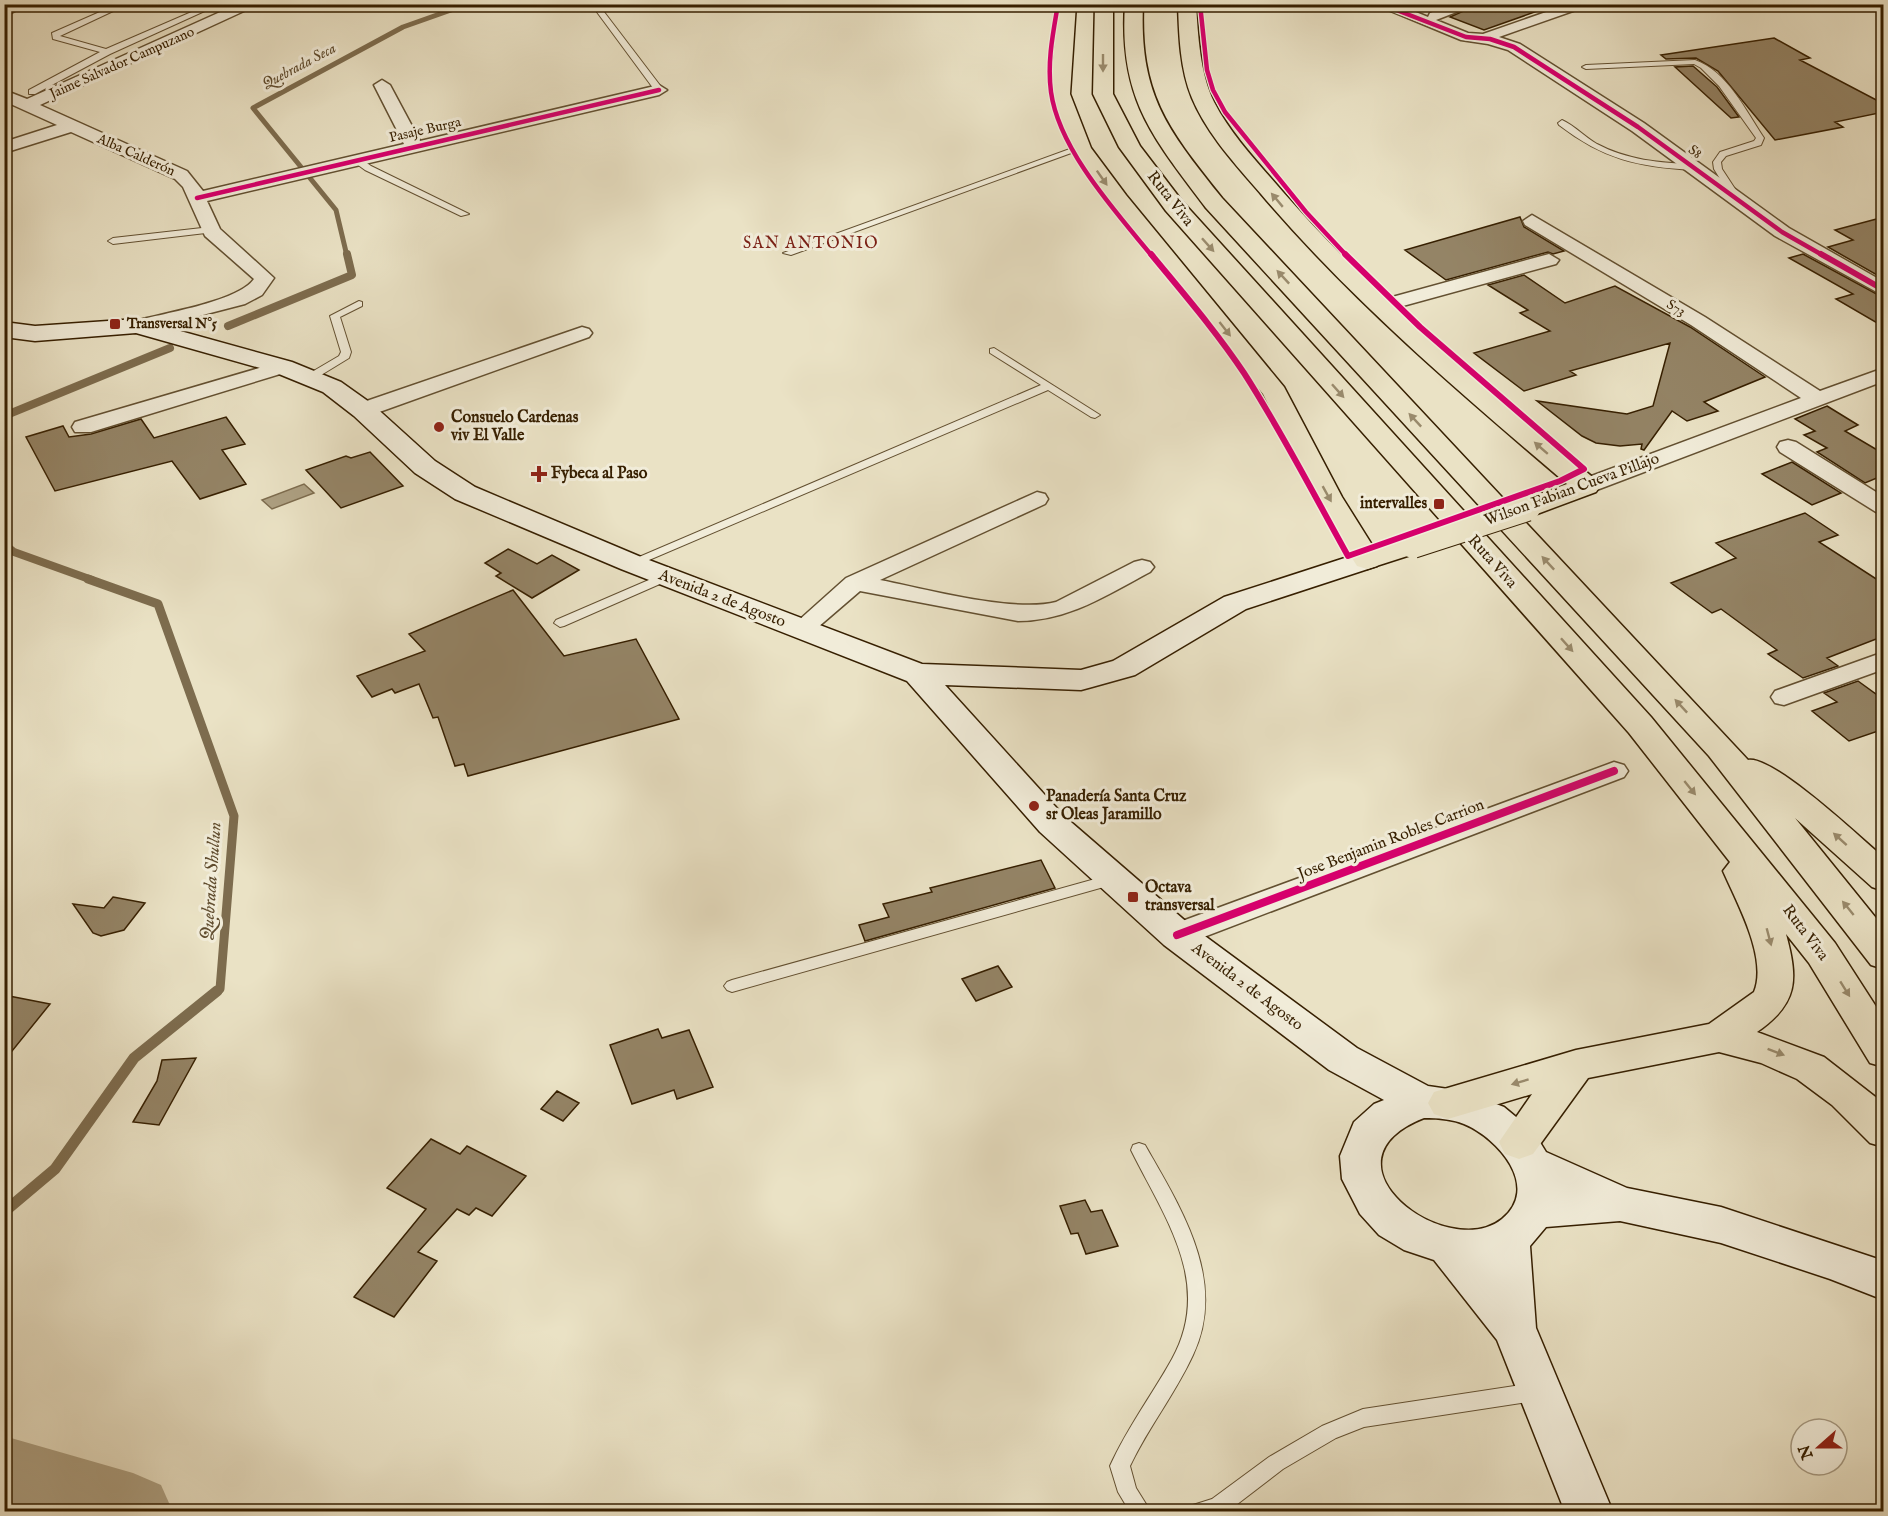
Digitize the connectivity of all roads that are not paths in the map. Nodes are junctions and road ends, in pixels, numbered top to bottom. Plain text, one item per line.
1 (125, 4) edge
2 (217, 4) edge
3 (252, 4) edge
4 (594, 4) edge
5 (1067, 4) edge
6 (1104, 4) edge
7 (1134, 4) edge
8 (1187, 4) edge
9 (1381, 4) edge
10 (1470, 4) edge
11 (1586, 4) edge
12 (1435, 16) dead end
13 (1490, 39) junction
14 (107, 52) junction
15 (1586, 67) dead end
16 (382, 85) dead end
17 (659, 90) joint
18 (4, 95) edge
19 (29, 99) junction
20 (1562, 123) dead end
21 (71, 126) junction
22 (414, 146) junction
23 (4, 148) edge
24 (1081, 148) junction
25 (357, 160) junction
26 (1693, 167) junction
27 (197, 198) junction
28 (1736, 198) junction
29 (464, 214) dead end
30 (1532, 221) dead end
31 (211, 230) junction
32 (113, 241) dead end
33 (788, 253) dead end
34 (1549, 260) dead end
35 (1884, 290) edge
36 (359, 304) dead end
37 (1381, 306) junction
38 (137, 326) junction
39 (4, 328) edge
40 (582, 333) dead end
41 (994, 351) dead end
42 (283, 367) junction
43 (1884, 374) edge
44 (309, 378) junction
45 (1049, 386) junction
46 (1818, 399) junction
47 (363, 411) junction
48 (1095, 415) dead end
49 (83, 427) dead end
50 (1788, 447) dead end
51 (1586, 486) junction
52 (1037, 499) dead end
53 (1884, 507) edge
54 (1367, 560) junction
55 (631, 563) junction
56 (1142, 567) dead end
57 (665, 577) junction
58 (855, 583) junction
59 (560, 623) dead end
60 (801, 629) junction
61 (1884, 660) edge
62 (918, 674) junction
63 (1784, 697) dead end
64 (1721, 748) junction
65 (1614, 771) dead end
66 (1720, 826) junction
67 (1884, 878) edge
68 (1113, 879) junction
69 (1177, 935) junction
70 (1884, 955) edge
71 (732, 986) dead end
72 (1719, 1037) junction
73 (1884, 1052) edge
74 (1343, 1059) junction
75 (1576, 1065) junction
76 (1435, 1102) junction
77 (1378, 1119) junction
78 (1884, 1131) edge
79 (1139, 1150) dead end
80 (1526, 1153) junction
81 (1621, 1204) junction
82 (1521, 1224) junction
83 (1448, 1246) junction
84 (1884, 1281) edge
85 (1514, 1328) junction
86 (1539, 1391) junction
87 (1141, 1512) edge
88 (1200, 1512) edge
89 (1589, 1512) edge

1 - 14 lane
2 - 14 lane
3 - 19 street, Jaime Salvador Campuzano
4 - 17 lane
5 - 24 main road
6 -> 66 main road, Ruta Viva
64 -> 7 main road, Ruta Viva
37 -> 8 main road
9 - 13 street, S8
10 - 12 street
11 - 13 street
13 - 26 street, S8
14 - 19 lane
15 - 28 lane
16 - 22 street
17 - 22 street, Pasaje Burga
18 - 19 street, Alba Calderón
19 - 21 street, Alba Calderón
20 - 26 lane
21 - 23 street
21 - 27 street, Alba Calderón
22 - 25 street, Pasaje Burga
24 - 33 lane
24 -> 54 main road
25 - 27 street, Pasaje Burga
25 - 29 lane
26 - 28 street, S8
27 - 31 street, Alba Calderón
28 - 35 street, S8
30 - 46 street, S73
31 - 32 lane
31 - 38 street, Alba Calderón
34 - 37 street
36 - 44 lane
51 -> 37 main road
38 - 39 main road, Avenida 2 de Agosto
38 - 42 main road, Avenida 2 de Agosto
40 - 47 street
41 - 45 lane
42 - 44 main road, Avenida 2 de Agosto
42 - 49 street
43 - 46 street, Wilson Fabian Cueva Pillajo
44 - 47 main road, Avenida 2 de Agosto
45 - 48 lane
45 - 55 lane
46 - 51 street, Wilson Fabian Cueva Pillajo
47 - 55 main road, Avenida 2 de Agosto
50 - 53 street
51 - 54 main road, Wilson Fabian Cueva Pillajo, bridge
52 - 58 street
54 - 62 main road, Wilson Fabian Cueva Pillajo
55 - 57 main road, Avenida 2 de Agosto
56 - 58 street
57 - 59 lane
57 - 60 main road, Avenida 2 de Agosto
58 - 60 street
60 - 62 main road, Avenida 2 de Agosto
61 - 63 street
62 - 68 main road, Avenida 2 de Agosto
67 -> 64 main road
70 -> 64 main road, Ruta Viva
65 - 69 street, Jose Benjamin Robles Carrion
66 -> 72 main road
66 -> 73 main road, Ruta Viva
68 - 69 main road, Avenida 2 de Agosto
68 - 71 lane
69 - 74 main road, Avenida 2 de Agosto
72 - 75 main road
72 -> 78 main road
74 - 76 main road, Avenida 2 de Agosto
74 - 77 main road, Avenida 2 de Agosto
75 -> 76 main road
75 - 80 main road
76 - 77 main road
76 - 80 main road
77 - 83 main road
79 - 87 lane
80 - 81 main road
80 - 82 main road
81 - 82 main road
81 - 84 main road
82 - 83 main road
82 - 85 main road
83 - 85 main road
85 - 86 main road
86 - 88 lane
86 - 89 main road

